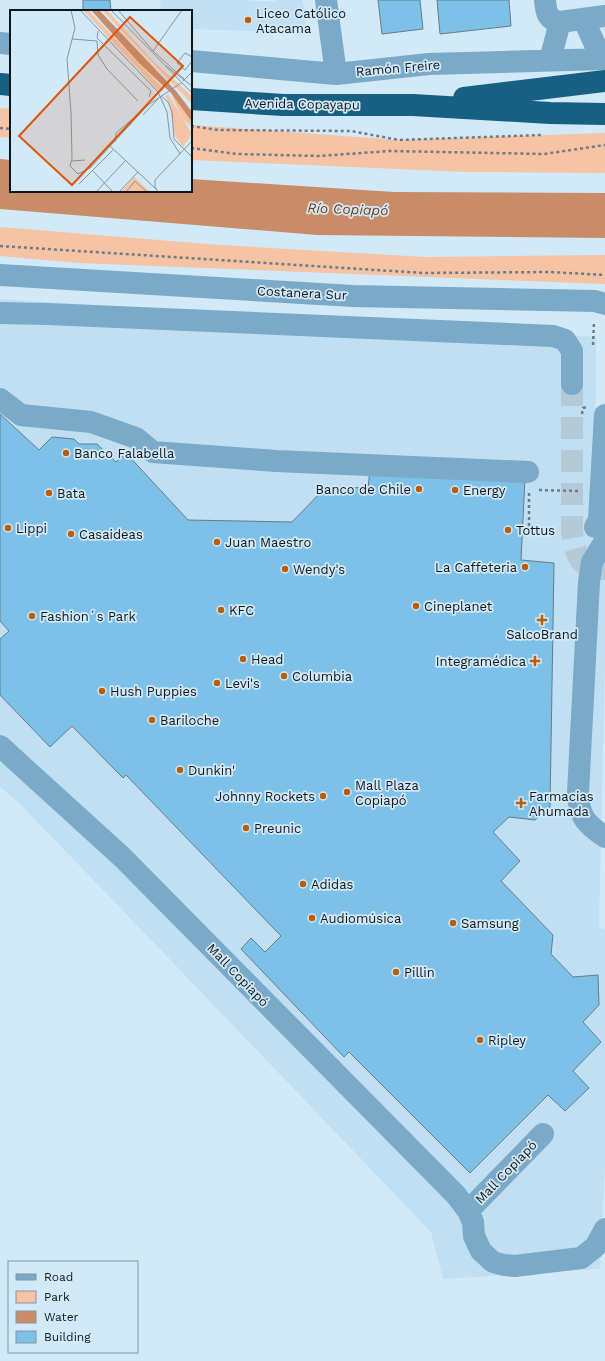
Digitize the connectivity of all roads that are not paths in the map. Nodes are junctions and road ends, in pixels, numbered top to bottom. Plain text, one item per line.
1 (326, 0) edge
2 (545, 0) edge
3 (605, 16) edge
4 (584, 20) junction
5 (560, 22) junction
6 (0, 43) edge
7 (10, 44) edge
8 (603, 59) edge
9 (550, 60) junction
10 (192, 61) edge
11 (336, 74) junction
12 (605, 81) edge
13 (0, 84) edge
14 (10, 85) edge
15 (192, 99) edge
16 (413, 105) junction
17 (605, 114) edge
18 (0, 275) edge
19 (605, 304) edge
20 (0, 313) edge
21 (572, 384) tunnel mouth
22 (0, 399) edge
23 (605, 415) edge
24 (528, 472) dead end
25 (600, 534) edge
26 (0, 746) edge
27 (605, 837) edge
28 (543, 1134) dead end
29 (468, 1211) junction
30 (605, 1229) edge

1 - 11 street
2 - 5 street
3 - 4 street
4 - 5 street
4 - 8 street
5 - 9 street
6 - 7 street
8 - 9 street, Ramón Freire
9 - 11 street, Ramón Freire
10 - 11 street, Ramón Freire
12 - 16 highway, Avenida Copayapu
13 - 14 highway
15 - 16 highway, Avenida Copayapu
16 - 17 highway, Avenida Copayapu
18 - 19 street, Costanera Sur
20 - 21 street
22 - 24 street
23 - 25 street
25 - 27 street
26 - 29 street, Mall Copiapó
28 - 29 street, Mall Copiapó
29 - 30 street, Mall Copiapó

